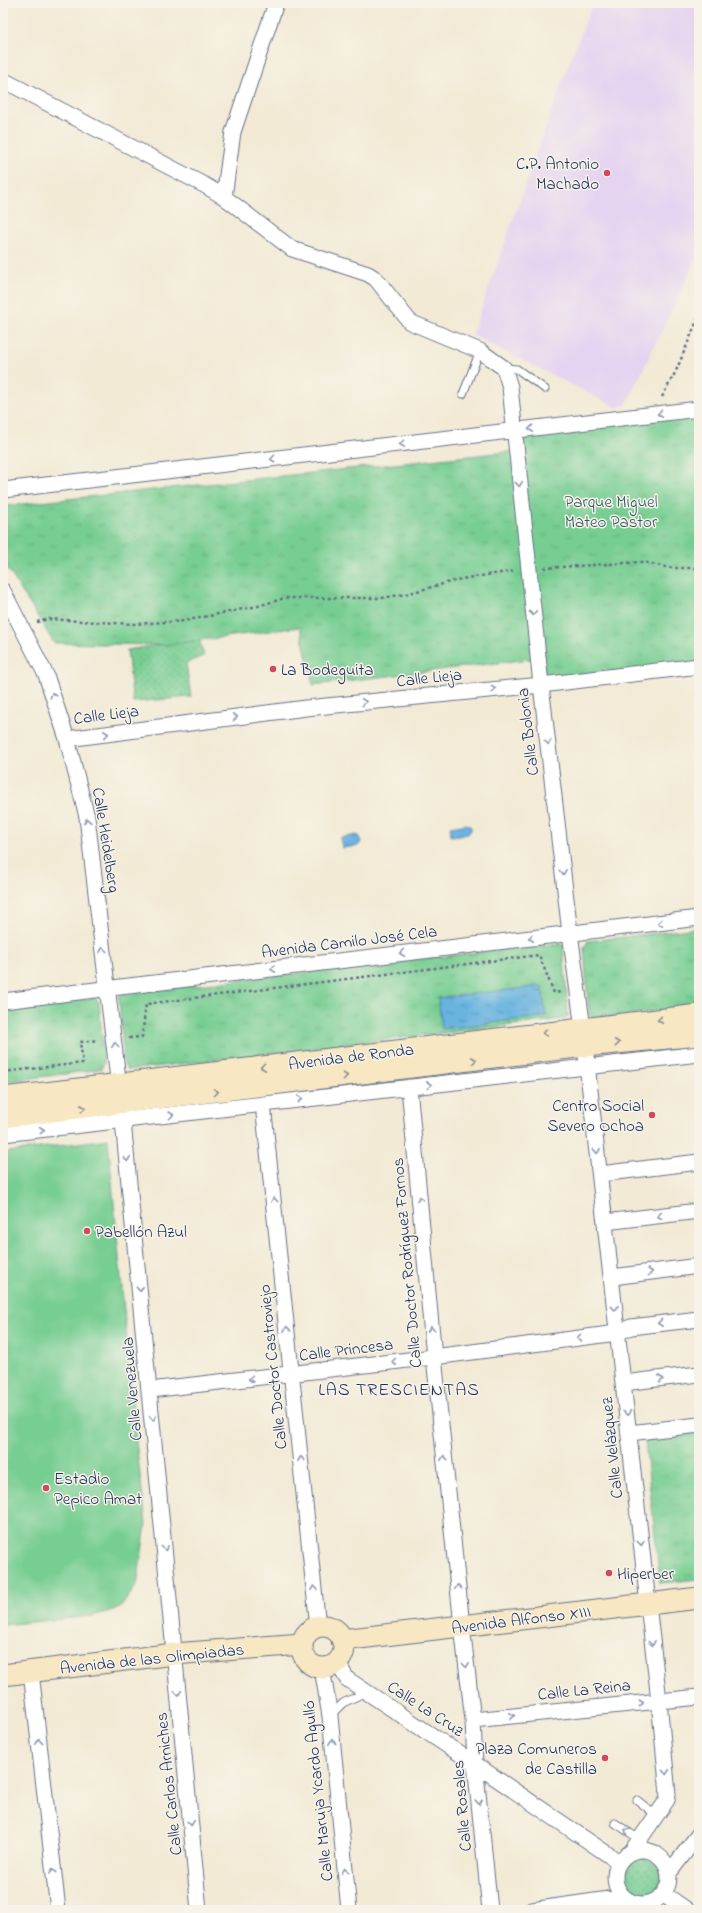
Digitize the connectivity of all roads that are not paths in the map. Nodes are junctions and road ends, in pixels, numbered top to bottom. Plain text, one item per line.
1 (276, 3) edge
2 (3, 80) edge
3 (224, 197) junction
4 (480, 351) junction
5 (504, 368) junction
6 (545, 389) dead end
7 (463, 394) dead end
8 (699, 409) edge
9 (513, 431) junction
10 (3, 490) edge
11 (3, 591) edge
12 (699, 666) edge
13 (541, 685) junction
14 (67, 739) junction
15 (699, 918) edge
16 (570, 933) junction
17 (108, 988) junction
18 (3, 1001) edge
19 (699, 1015) edge
20 (699, 1035) edge
21 (584, 1038) junction
22 (699, 1054) edge
23 (588, 1067) junction
24 (409, 1087) junction
25 (3, 1098) edge
26 (121, 1103) junction
27 (264, 1104) junction
28 (3, 1117) edge
29 (3, 1134) edge
30 (699, 1162) edge
31 (600, 1174) junction
32 (699, 1211) edge
33 (605, 1222) junction
34 (699, 1266) edge
35 (612, 1277) junction
36 (699, 1319) edge
37 (617, 1333) junction
38 (434, 1358) junction
39 (292, 1374) junction
40 (699, 1374) edge
41 (624, 1383) junction
42 (150, 1390) junction
43 (699, 1425) edge
44 (629, 1433) junction
45 (699, 1598) edge
46 (648, 1604) junction
47 (462, 1626) junction
48 (318, 1627) junction
49 (342, 1640) junction
50 (302, 1644) junction
51 (174, 1654) junction
52 (329, 1665) junction
53 (31, 1672) junction
54 (3, 1675) edge
55 (366, 1692) junction
56 (699, 1697) edge
57 (659, 1701) junction
58 (330, 1716) junction
59 (473, 1720) junction
60 (475, 1764) junction
61 (638, 1800) dead end
62 (656, 1815) junction
63 (615, 1823) dead end
64 (699, 1834) edge
65 (635, 1846) junction
66 (619, 1862) junction
67 (669, 1873) junction
68 (664, 1894) junction
69 (632, 1904) edge
70 (58, 1910) edge
71 (200, 1910) edge
72 (349, 1910) edge
73 (490, 1910) edge
74 (532, 1910) edge
75 (687, 1910) edge

1 - 3 street
2 - 3 street
3 - 4 street
4 - 5 street
4 - 7 lane
5 - 6 lane
5 - 9 street, Calle Bolonia
8 -> 9 street
9 -> 10 street
9 -> 13 street, Calle Bolonia
14 -> 11 street, Calle Heidelberg
12 - 13 street, Calle Lieja
14 -> 13 street, Calle Lieja
13 -> 16 street, Calle Bolonia
17 -> 14 street, Calle Heidelberg
15 -> 16 street, Avenida Camilo José Cela
16 -> 17 street, Avenida Camilo José Cela
16 - 21 street, Calle Bolonia
17 - 18 street, Avenida Camilo José Cela
26 -> 17 street, Calle Heidelberg
19 -> 21 street, Avenida de Ronda
21 -> 20 street, Avenida de Ronda
21 - 23 street, Calle Velázquez
21 - 26 street, Avenida de Ronda
22 - 23 street, Avenida de Ronda
24 -> 23 street, Avenida de Ronda
23 -> 31 street, Calle Velázquez
27 -> 24 street, Avenida de Ronda
38 -> 24 street, Calle Doctor Rodríguez Fornos
25 - 26 street, Avenida de Ronda
26 -> 27 street, Avenida de Ronda
28 -> 26 street, Avenida de Ronda
29 -> 26 street, Avenida de Ronda
26 -> 42 street, Calle Venezuela
39 -> 27 street, Calle Doctor Castroviejo
30 - 31 street
31 - 33 street, Calle Velázquez
32 -> 33 street
33 - 35 street, Calle Velázquez
35 -> 34 street
35 -> 37 street, Calle Velázquez
36 -> 37 street, Calle Princesa
37 -> 38 street, Calle Princesa
37 - 41 street, Calle Velázquez
38 -> 39 street, Calle Princesa
47 -> 38 street, Calle Doctor Rodríguez Fornos
39 -> 42 street, Calle Princesa
48 -> 39 street, Calle Doctor Castroviejo
41 -> 40 street
41 -> 44 street, Calle Velázquez
42 -> 51 street, Calle Venezuela
43 - 44 street
44 -> 46 street, Calle Velázquez
45 - 46 street, Avenida Alfonso XIII
46 - 47 street, Avenida Alfonso XIII
46 -> 57 street, Calle Velázquez
47 - 49 street, Avenida Alfonso XIII
47 -> 59 street, Calle Rosales
48 - 49 street
48 - 50 street
49 - 52 street
50 - 51 street, Avenida de las Olimpiadas
50 - 52 street
51 - 53 street, Avenida de las Olimpiadas
51 -> 71 street, Calle Carlos Arniches
52 - 55 street, Calle La Cruz
52 - 58 street, Calle Maruja Ycardo Agulló
53 - 54 street, Avenida de las Olimpiadas
70 -> 53 street
55 - 58 lane
55 - 60 street, Calle La Cruz
56 - 57 street, Calle La Reina
59 -> 57 street, Calle La Reina
57 -> 62 street, Calle Velázquez
72 -> 58 street, Calle Maruja Ycardo Agulló
59 - 60 street, Calle Rosales
60 - 66 street, Calle La Cruz
60 -> 73 street, Calle Rosales
61 - 62 lane
62 - 65 street, Calle Velázquez
65 -> 63 lane
64 - 67 street
65 - 66 street
65 - 67 street
66 - 69 street
67 - 68 street
68 - 69 street
68 - 75 street
69 - 74 street

